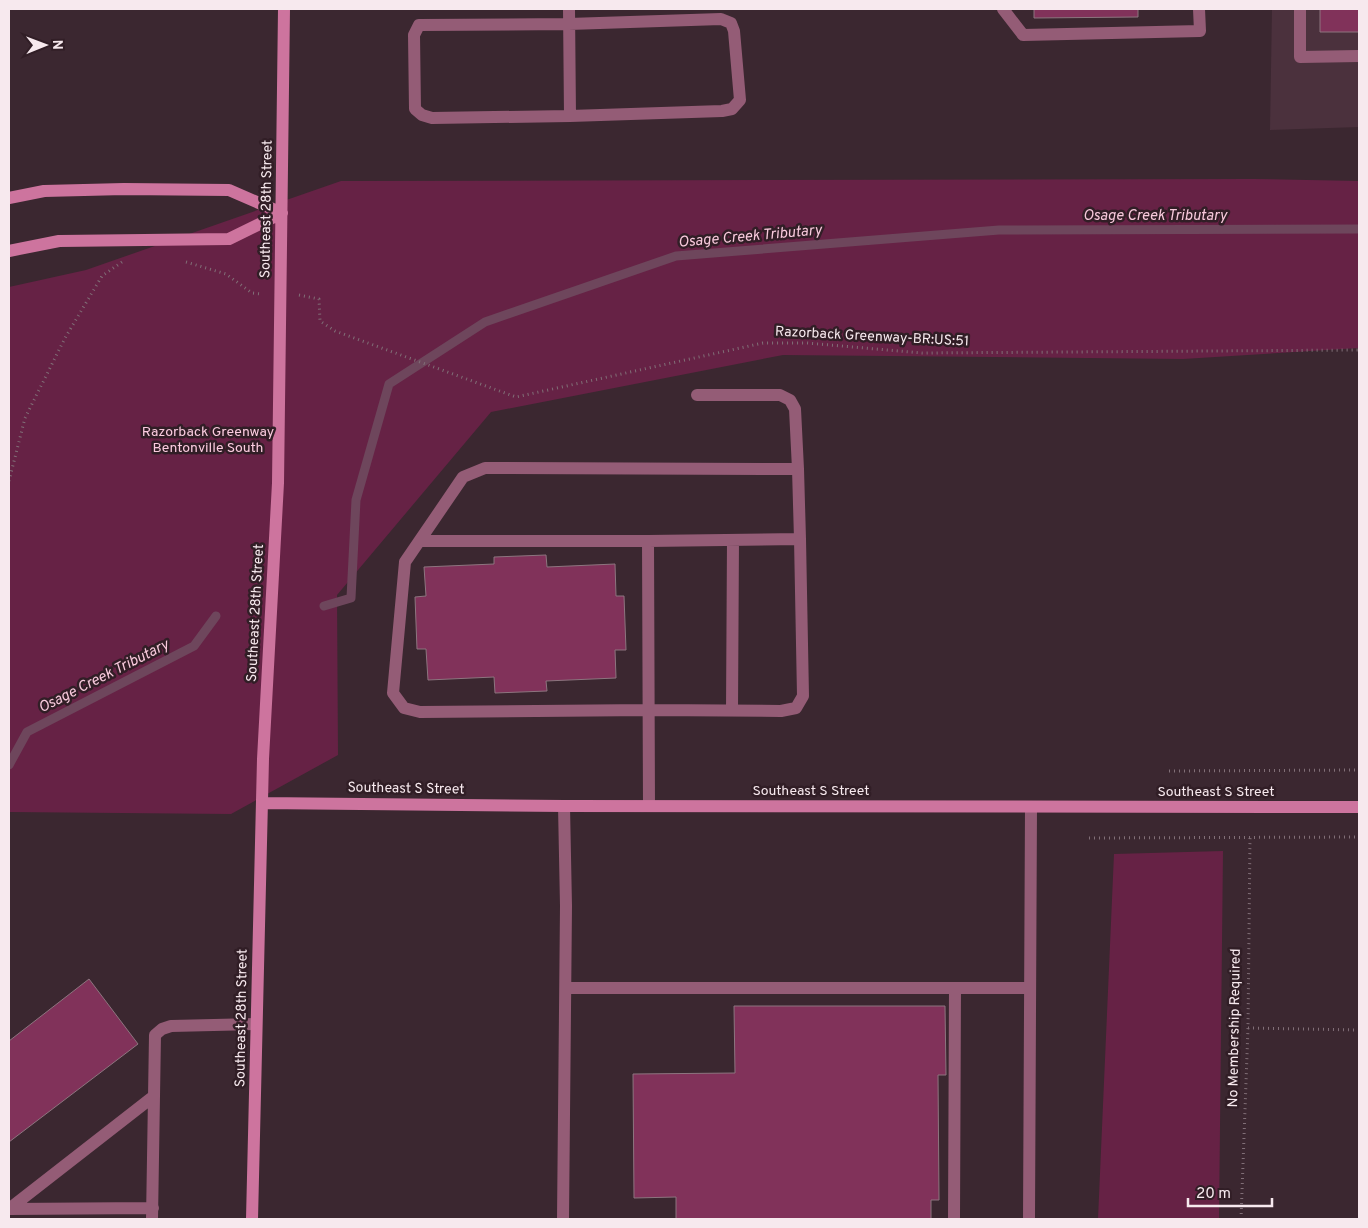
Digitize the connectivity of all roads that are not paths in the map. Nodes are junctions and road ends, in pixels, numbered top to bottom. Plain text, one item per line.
1 (284, 9) edge
2 (569, 9) edge
3 (1003, 9) edge
4 (1199, 9) edge
5 (1300, 9) edge
6 (569, 24) junction
7 (1359, 56) edge
8 (570, 116) junction
9 (9, 198) edge
10 (282, 213) junction
11 (9, 251) edge
12 (697, 395) dead end
13 (798, 469) junction
14 (800, 539) junction
15 (733, 540) junction
16 (420, 541) junction
17 (648, 541) junction
18 (649, 710) junction
19 (732, 710) junction
20 (262, 803) junction
21 (564, 806) junction
22 (649, 806) junction
23 (1030, 807) junction
24 (1359, 807) edge
25 (566, 988) junction
26 (955, 988) junction
27 (1030, 988) junction
28 (256, 1024) junction
29 (154, 1096) junction
30 (9, 1209) edge
31 (152, 1214) edge
32 (252, 1219) edge
33 (563, 1219) edge
34 (954, 1219) edge
35 (1029, 1219) edge

1 - 10 main road, Southeast 28th Street
2 - 6 lane
3 - 4 lane
5 - 7 lane
6 - 8 lane
6 - 8 lane
6 - 8 lane
9 - 10 main road
10 - 11 main road
10 - 20 main road, Southeast 28th Street
12 - 13 lane
13 - 14 lane
13 - 16 lane
14 - 15 lane
14 - 19 lane
15 - 17 lane
15 - 19 lane
16 - 17 lane
16 - 18 lane
17 - 18 lane
18 - 19 lane
18 - 22 lane
20 - 21 main road, Southeast S Street
20 - 28 main road, Southeast 28th Street
21 - 22 main road, Southeast S Street
21 - 25 lane
22 - 23 main road, Southeast S Street
23 - 24 main road, Southeast S Street
23 - 27 lane
25 - 26 lane
25 - 33 lane
26 - 27 lane
26 - 34 lane
27 - 35 lane
28 - 29 lane
28 - 32 main road, Southeast 28th Street
29 - 30 lane
29 - 31 lane
30 - 31 lane

